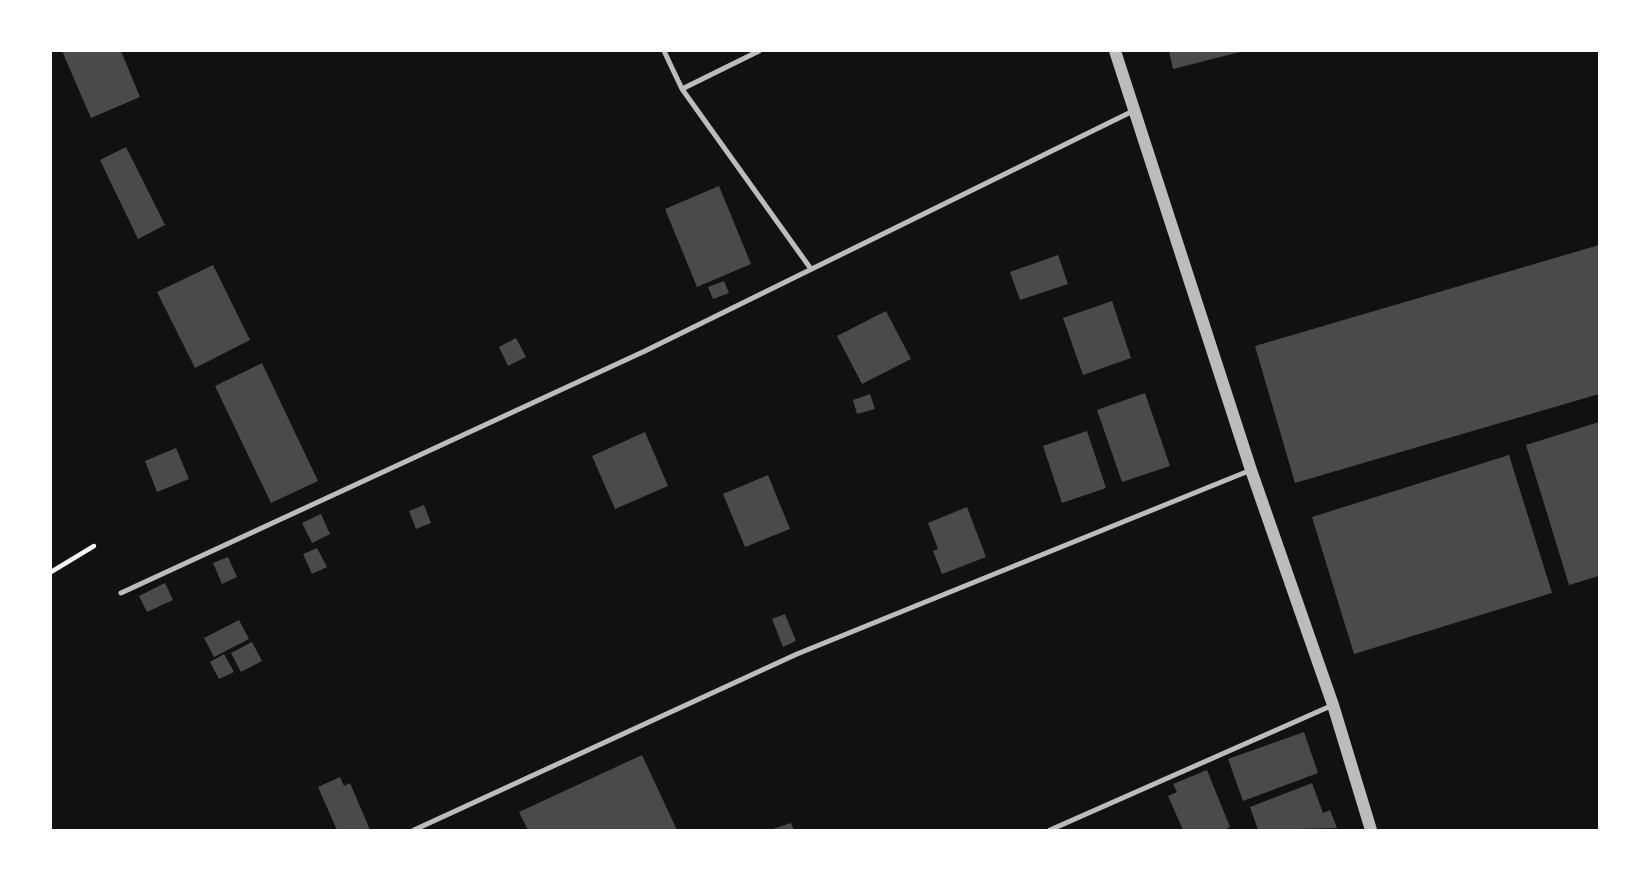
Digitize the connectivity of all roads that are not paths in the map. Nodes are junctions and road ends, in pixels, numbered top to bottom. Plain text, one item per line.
1 (664, 51) edge
2 (759, 51) edge
3 (1115, 51) edge
4 (682, 89) junction
5 (1133, 111) junction
6 (811, 269) junction
7 (1251, 470) junction
8 (121, 593) dead end
9 (1333, 705) junction
10 (414, 830) edge
11 (1050, 830) edge
12 (1370, 830) edge

1 - 4 lane
2 - 4 lane
3 - 5 street
4 - 6 lane
5 - 6 lane
5 - 7 street
6 - 8 lane
7 - 9 street
7 - 10 lane
9 - 11 lane
9 - 12 street

